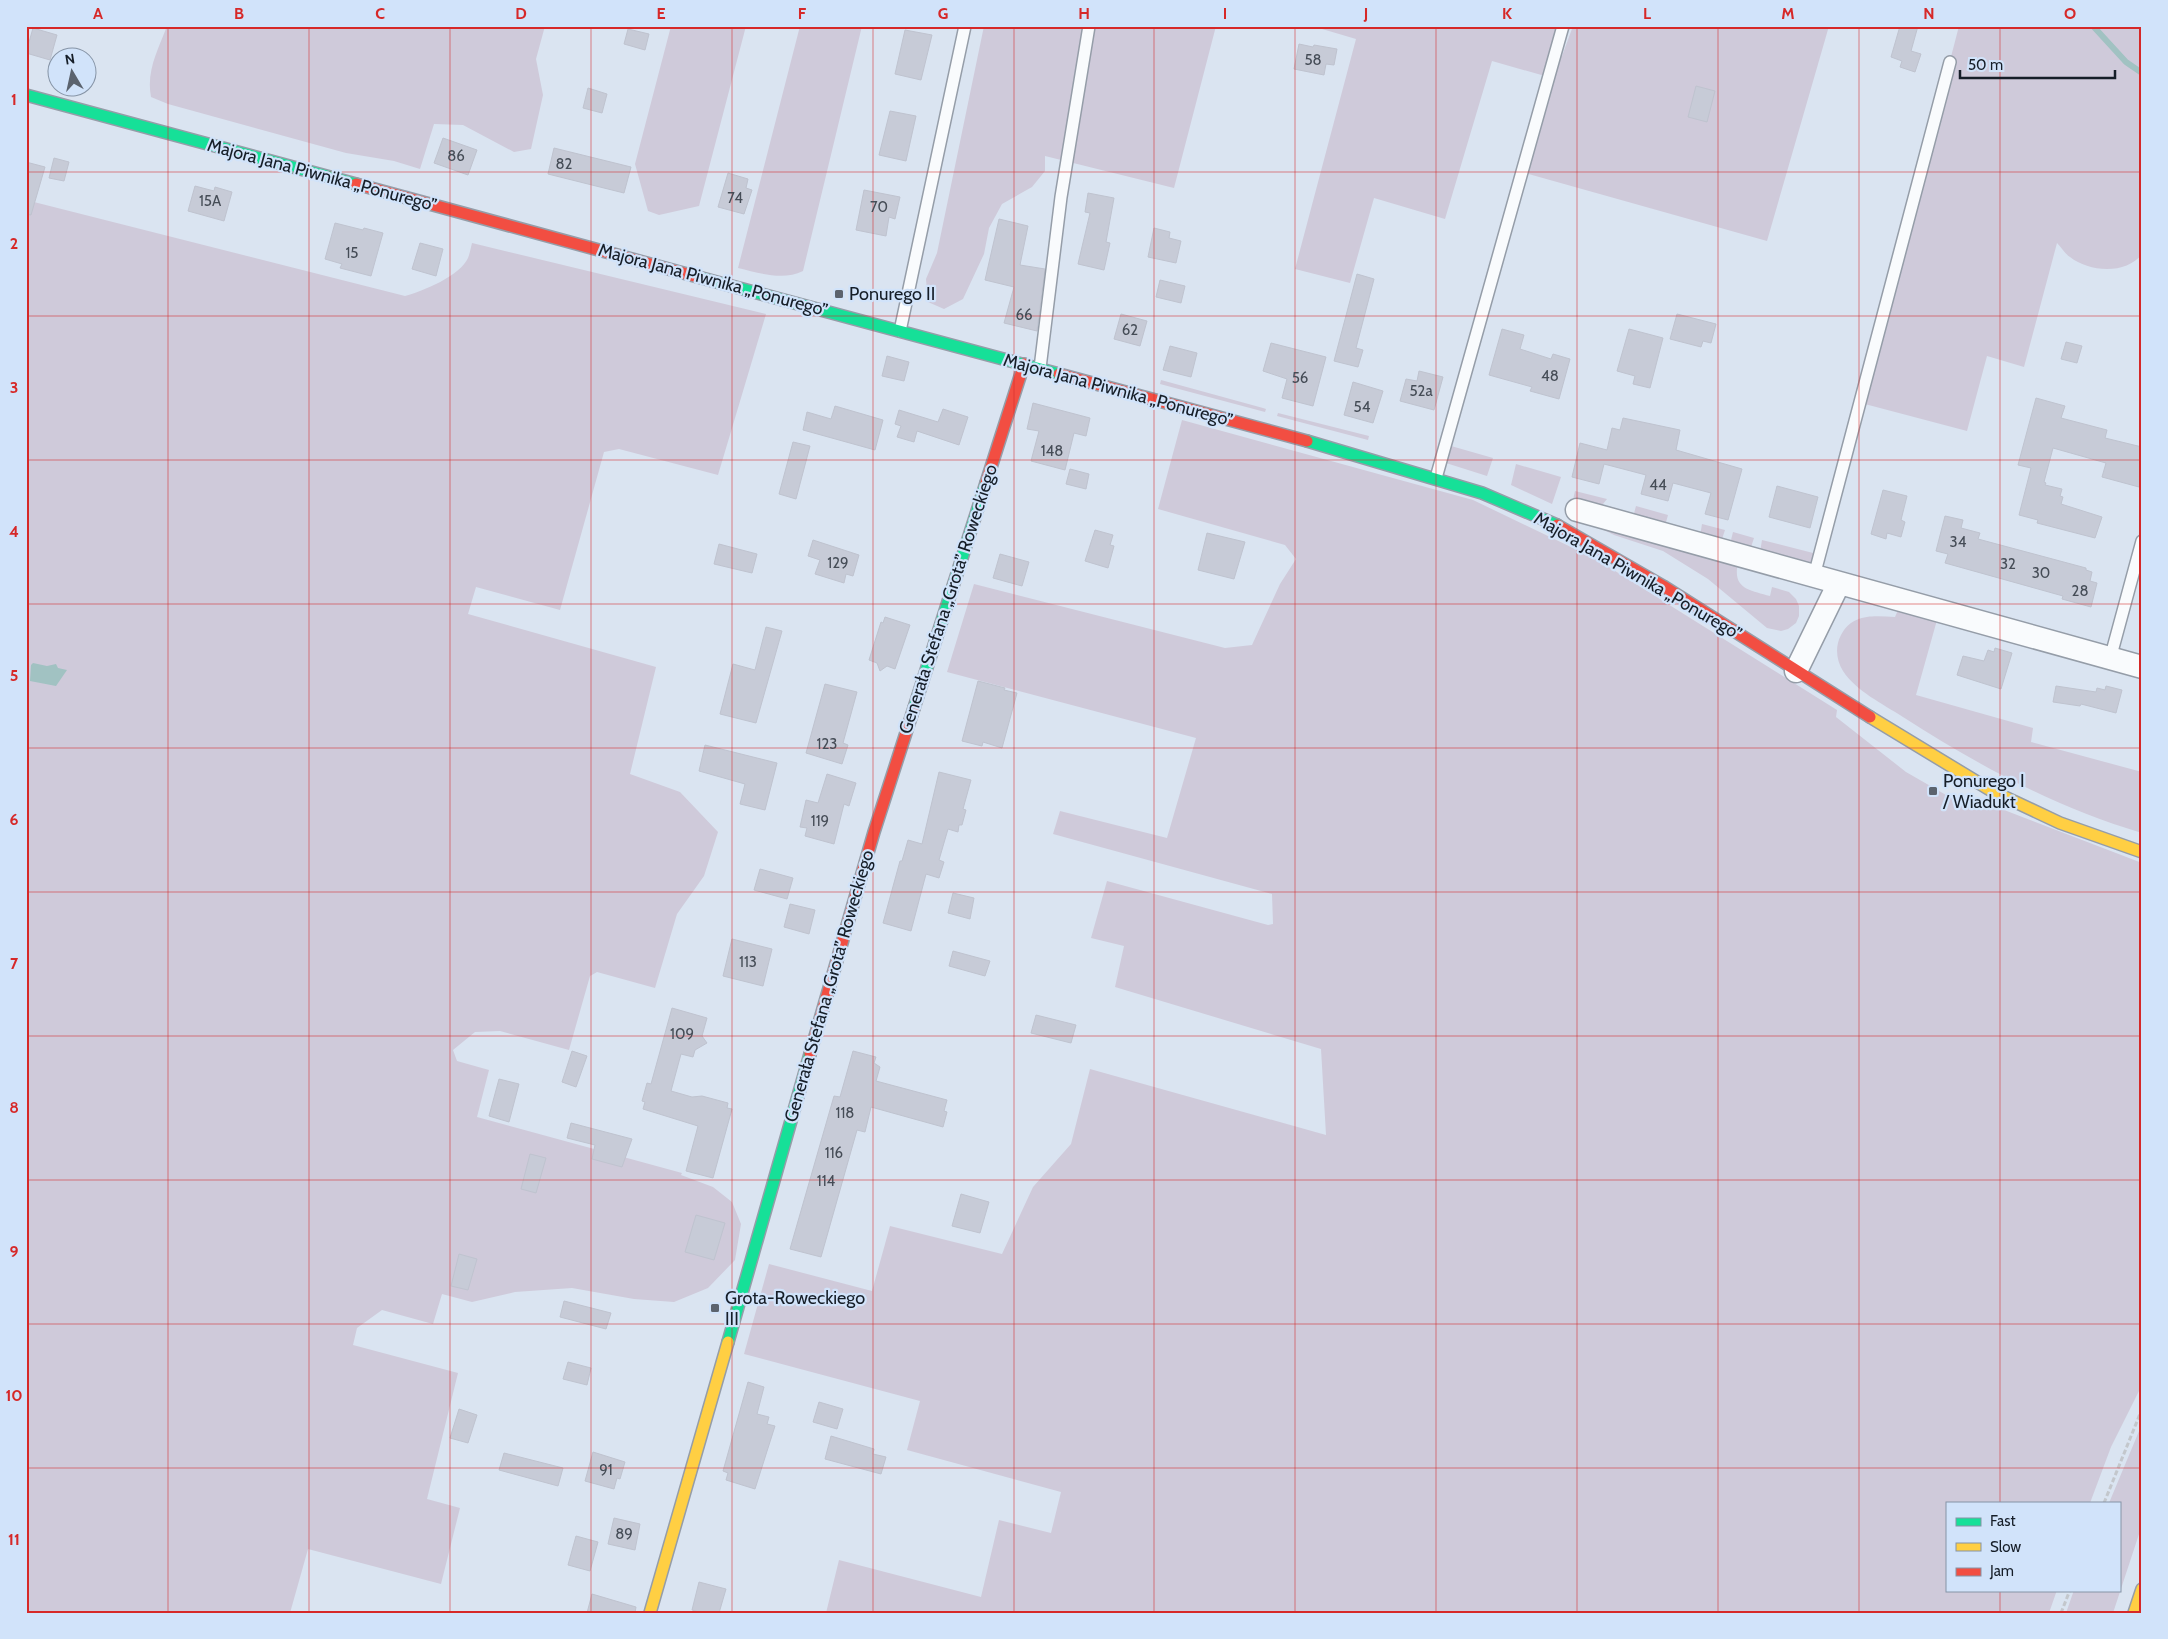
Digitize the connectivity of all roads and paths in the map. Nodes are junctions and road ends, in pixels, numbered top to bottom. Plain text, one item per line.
1 (965, 26) edge
2 (1089, 26) edge
3 (1563, 26) edge
4 (1950, 62) dead end
5 (26, 95) edge
6 (900, 331) junction
7 (1024, 364) junction
8 (1040, 368) junction
9 (1436, 478) junction
10 (1577, 510) dead end
11 (2142, 542) edge
12 (1814, 576) junction
13 (1839, 583) junction
14 (2110, 659) junction
15 (2142, 668) edge
16 (1796, 671) junction
17 (2142, 852) edge
18 (2142, 1409) edge
19 (2104, 1502) edge
20 (2142, 1589) edge
21 (2069, 1592) edge
22 (650, 1613) edge
23 (2061, 1613) edge
24 (2134, 1613) edge

1 - 6 lane
2 - 8 lane
3 - 9 lane
4 - 12 lane
5 - 6 main road, Majora Jana Piwnika „Ponurego”
6 - 7 main road, Majora Jana Piwnika „Ponurego”
7 - 8 main road, Majora Jana Piwnika „Ponurego”
7 - 22 main road, Generała Stefana „Grota” Roweckiego
8 - 9 main road, Majora Jana Piwnika „Ponurego”
9 - 16 main road, Majora Jana Piwnika „Ponurego”
10 - 12 street, Majora Jana Piwnika „Ponurego”
11 - 14 lane
12 - 13 street, Majora Jana Piwnika „Ponurego”
13 - 14 street, Majora Jana Piwnika „Ponurego”
13 - 16 street
14 - 15 street, Majora Jana Piwnika „Ponurego”
16 - 17 main road, Majora Jana Piwnika „Ponurego”
18 - 19 path
20 - 24 main road
21 - 23 path

